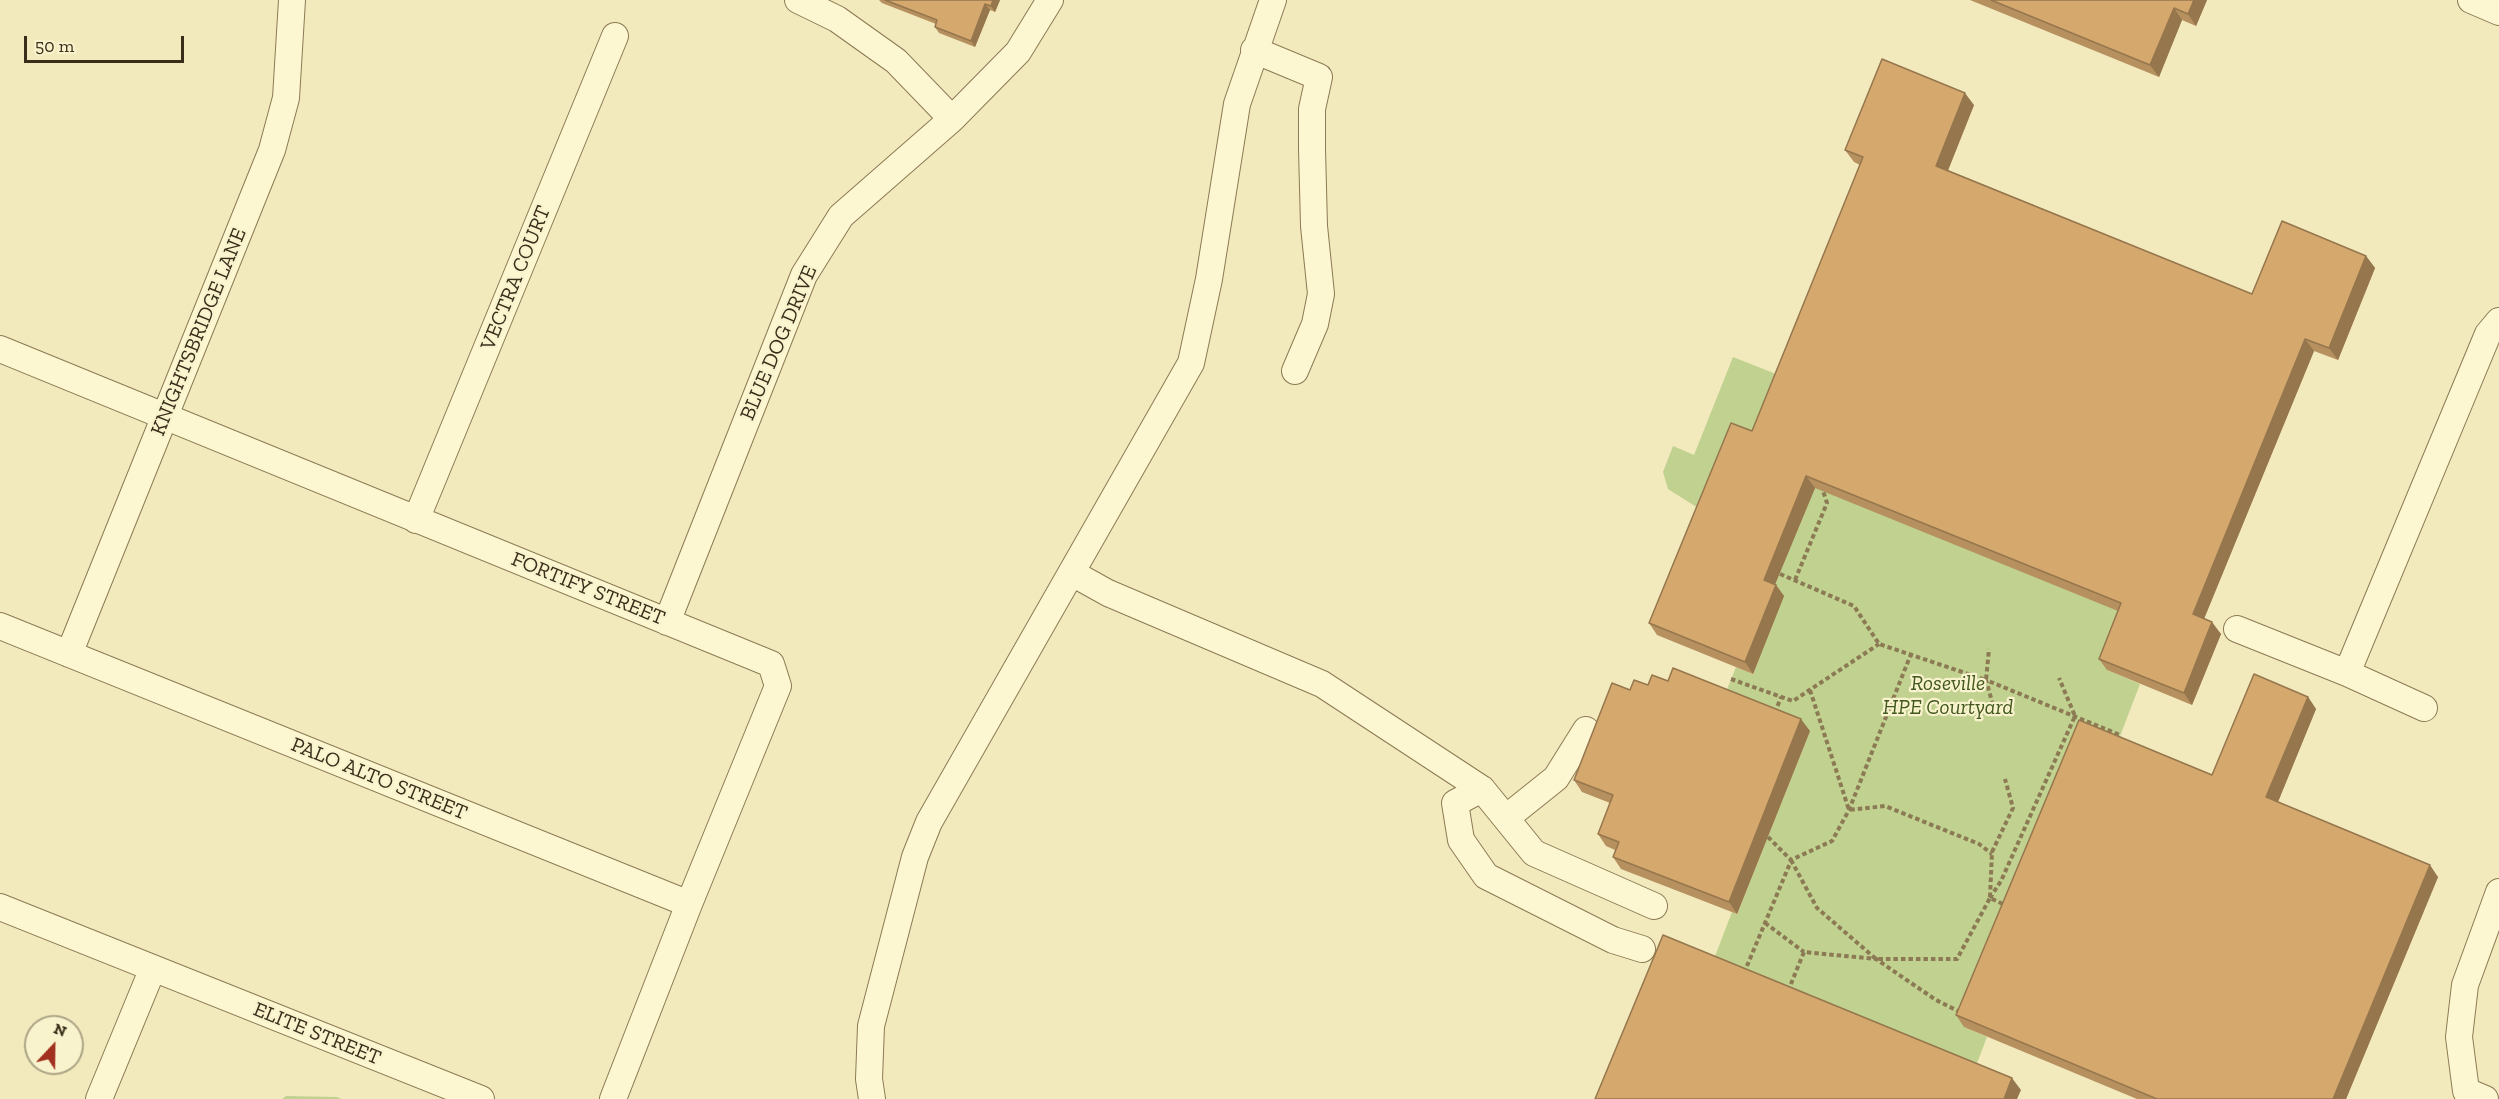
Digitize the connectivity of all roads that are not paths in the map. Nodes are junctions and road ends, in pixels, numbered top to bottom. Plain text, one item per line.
1 (292, 0) edge
2 (798, 0) edge
3 (1050, 0) edge
4 (1273, 0) edge
5 (2471, 0) edge
6 (2499, 12) edge
7 (615, 36) dead end
8 (1254, 50) junction
9 (952, 119) junction
10 (2499, 321) edge
11 (0, 349) edge
12 (1295, 371) dead end
13 (165, 418) junction
14 (416, 520) junction
15 (1072, 573) junction
16 (667, 622) junction
17 (0, 626) edge
18 (2237, 629) dead end
19 (69, 654) junction
20 (2347, 673) junction
21 (2424, 708) dead end
22 (1586, 730) dead end
23 (1482, 789) junction
24 (1506, 818) junction
25 (2499, 892) edge
26 (689, 904) junction
27 (1654, 906) dead end
28 (0, 907) edge
29 (1642, 949) dead end
30 (153, 968) junction
31 (2469, 1096) edge
32 (99, 1099) edge
33 (481, 1099) edge
34 (613, 1099) edge
35 (872, 1099) edge

1 - 13 street, KNIGHTSBRIDGE LANE
2 - 9 street
3 - 9 street, BLUE DOG DRIVE
4 - 8 street
5 - 6 street
7 - 14 street, VECTRA COURT
8 - 12 street
8 - 15 street
9 - 16 street, BLUE DOG DRIVE
10 - 20 street
11 - 13 street, FORTIFY STREET
13 - 14 street, FORTIFY STREET
13 - 19 street, KNIGHTSBRIDGE LANE
14 - 16 street, FORTIFY STREET
15 - 23 street
15 - 35 street
16 - 26 street, FORTIFY STREET
17 - 19 street, PALO ALTO STREET
18 - 20 street
19 - 26 street, PALO ALTO STREET
20 - 21 street
22 - 24 street
23 - 24 street
23 - 29 street
24 - 27 street
25 - 31 street
26 - 34 street
28 - 30 street, ELITE STREET
30 - 32 street
30 - 33 street, ELITE STREET

